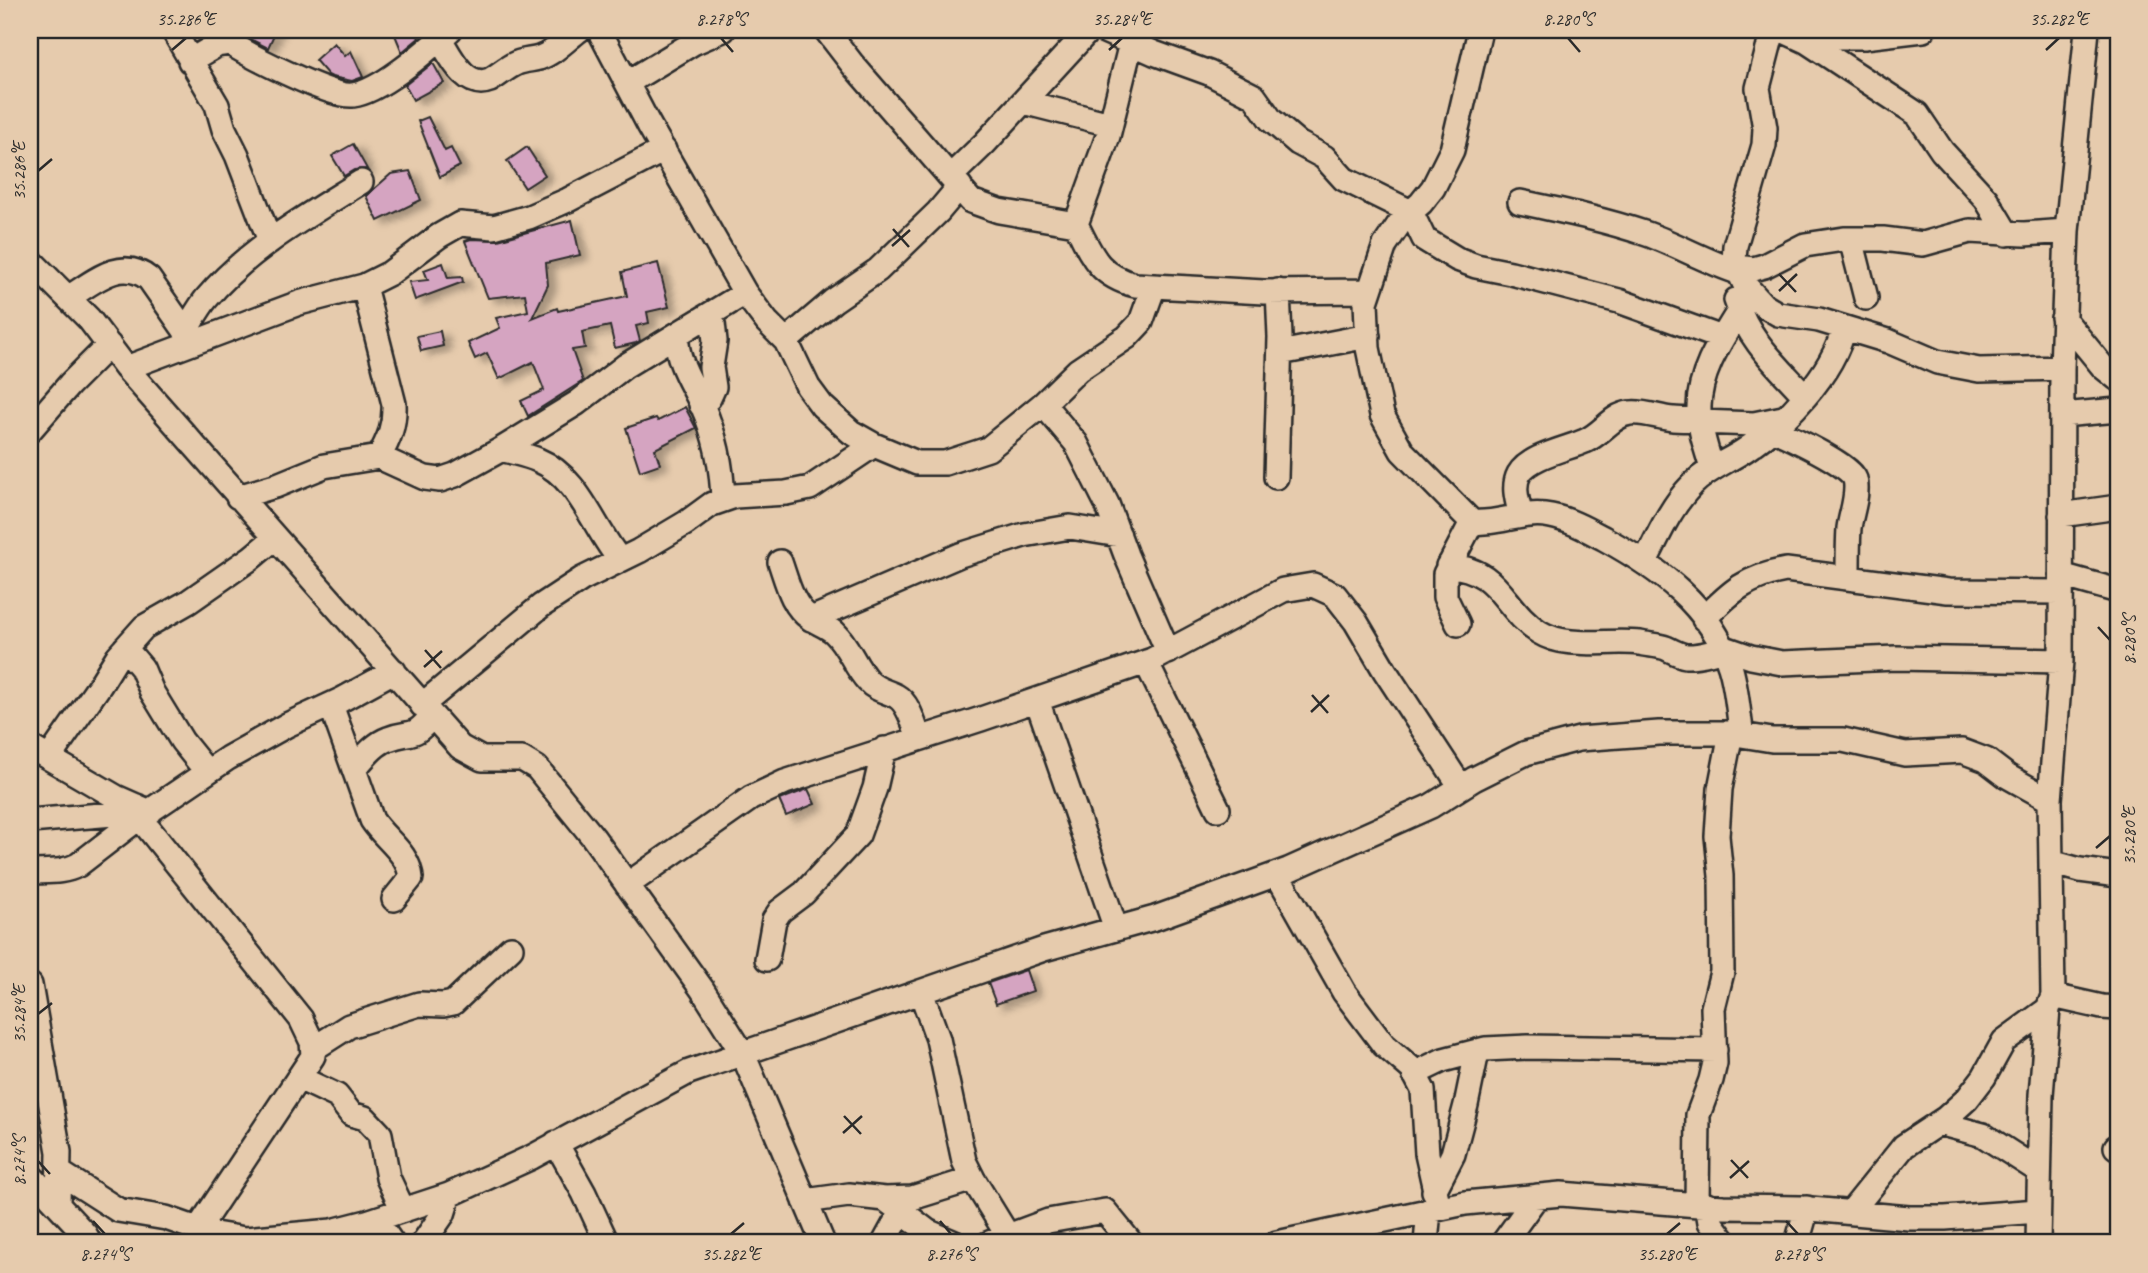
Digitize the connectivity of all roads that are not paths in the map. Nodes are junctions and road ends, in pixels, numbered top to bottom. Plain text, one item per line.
1 (173, 30) edge
2 (579, 30) edge
3 (599, 30) edge
4 (723, 30) edge
5 (826, 30) edge
6 (1089, 30) edge
7 (1102, 30) edge
8 (1480, 30) edge
9 (1773, 30) edge
10 (1923, 30) edge
11 (2087, 30) edge
12 (1803, 33) edge
13 (445, 34) edge
14 (1130, 43) junction
15 (190, 61) junction
16 (627, 83) junction
17 (1023, 102) junction
18 (1110, 124) junction
19 (664, 150) junction
20 (955, 181) junction
21 (361, 182) dead end
22 (1520, 202) dead end
23 (1411, 212) junction
24 (1076, 224) junction
25 (2067, 231) junction
26 (2007, 234) junction
27 (1852, 239) junction
28 (270, 241) junction
29 (30, 260) edge
30 (1734, 270) junction
31 (364, 286) junction
32 (1154, 286) junction
33 (1278, 291) junction
34 (1369, 291) junction
35 (745, 293) junction
36 (68, 298) junction
37 (1866, 298) dead end
38 (1772, 310) junction
39 (712, 314) junction
40 (1738, 316) junction
41 (2063, 318) junction
42 (1844, 328) junction
43 (1697, 329) junction
44 (676, 335) junction
45 (1368, 336) junction
46 (189, 337) junction
47 (1721, 340) junction
48 (786, 341) junction
49 (109, 345) junction
50 (1760, 347) junction
51 (1280, 354) junction
52 (126, 368) junction
53 (2062, 368) junction
54 (2118, 379) edge
55 (1043, 404) junction
56 (701, 405) junction
57 (2118, 410) edge
58 (1789, 412) junction
59 (2062, 415) junction
60 (1700, 421) junction
61 (30, 430) edge
62 (527, 434) junction
63 (874, 445) junction
64 (502, 449) junction
65 (379, 457) junction
66 (1712, 469) junction
67 (553, 470) junction
68 (1276, 477) dead end
69 (239, 497) junction
70 (723, 500) junction
71 (2118, 507) edge
72 (2061, 515) junction
73 (1521, 516) junction
74 (1472, 522) junction
75 (1119, 535) junction
76 (275, 538) junction
77 (620, 560) junction
78 (780, 562) dead end
79 (1646, 562) junction
80 (1448, 566) junction
81 (1848, 577) junction
82 (2061, 584) junction
83 (2118, 591) edge
84 (811, 619) junction
85 (1704, 619) junction
86 (1458, 624) dead end
87 (125, 648) junction
88 (1722, 649) junction
89 (1168, 652) junction
90 (2061, 661) junction
91 (1146, 662) junction
92 (394, 671) junction
93 (1037, 700) junction
94 (331, 705) junction
95 (427, 711) junction
96 (1737, 734) junction
97 (919, 738) junction
98 (884, 749) junction
99 (39, 752) edge
100 (354, 769) junction
101 (207, 772) junction
102 (1461, 788) junction
103 (2050, 800) junction
104 (1218, 809) dead end
105 (142, 812) junction
106 (30, 821) edge
107 (2051, 862) junction
108 (30, 872) edge
109 (1277, 874) junction
110 (2118, 874) edge
111 (627, 885) junction
112 (394, 899) dead end
113 (1116, 929) junction
114 (511, 948) dead end
115 (768, 959) dead end
116 (30, 985) edge
117 (921, 992) junction
118 (2050, 1003) junction
119 (2118, 1008) edge
120 (313, 1049) junction
121 (1715, 1050) junction
122 (1477, 1052) junction
123 (743, 1054) junction
124 (1414, 1074) junction
125 (299, 1079) junction
126 (1938, 1123) junction
127 (556, 1143) junction
128 (2039, 1171) junction
129 (59, 1172) junction
130 (30, 1175) edge
131 (972, 1179) junction
132 (449, 1195) junction
133 (1537, 1196) junction
134 (806, 1201) junction
135 (1434, 1203) junction
136 (58, 1205) junction
137 (1702, 1205) junction
138 (893, 1206) junction
139 (1807, 1208) junction
140 (403, 1210) junction
141 (2038, 1211) junction
142 (1851, 1212) junction
143 (376, 1220) junction
144 (203, 1235) edge
145 (270, 1239) edge
146 (998, 1240) edge
147 (90, 1243) edge
148 (392, 1243) edge
149 (423, 1243) edge
150 (607, 1243) edge
151 (823, 1243) edge
152 (884, 1243) edge
153 (955, 1243) edge
154 (1131, 1243) edge
155 (1278, 1243) edge
156 (1426, 1243) edge
157 (1503, 1243) edge
158 (1726, 1243) edge
159 (1797, 1243) edge
160 (2038, 1243) edge

1 - 15 street
2 - 13 street
3 - 16 street
4 - 16 street
5 - 20 street
6 - 17 street
7 - 14 street
8 - 23 street
9 - 30 street
10 - 12 street
11 - 25 street
12 - 26 street
13 - 15 street
14 - 18 street
14 - 23 street
15 - 28 street
16 - 19 street
17 - 18 street
17 - 20 street
18 - 24 street
19 - 31 street
19 - 35 street
20 - 24 street
20 - 48 street
21 - 28 street
22 - 30 street
23 - 34 street
23 - 43 street
24 - 32 street
25 - 26 street
25 - 41 street
26 - 27 street
27 - 30 street
27 - 37 street
28 - 46 street
29 - 36 street
30 - 38 street
30 - 40 street
31 - 46 street
31 - 65 street
32 - 33 street
32 - 55 street
33 - 34 street
33 - 51 street
34 - 45 street
35 - 39 street
35 - 48 street
36 - 46 street
36 - 49 street
38 - 40 street
38 - 42 street
39 - 44 street
39 - 56 street
40 - 43 street
40 - 47 street
40 - 50 street
41 - 53 street
41 - 54 street
42 - 53 street
42 - 58 street
43 - 47 street
44 - 56 street
44 - 62 street
45 - 51 street
45 - 74 street
46 - 52 street
47 - 50 street
47 - 60 street
48 - 63 street
49 - 52 street
49 - 61 street
50 - 58 street
51 - 68 street
52 - 69 street
53 - 59 street
55 - 63 street
55 - 75 street
56 - 70 street
57 - 59 street
58 - 60 street
58 - 66 street
58 - 81 street
59 - 72 street
60 - 66 street
60 - 73 street
62 - 64 street
62 - 67 street
63 - 70 street
64 - 65 street
64 - 67 street
65 - 69 street
66 - 79 street
67 - 77 street
69 - 76 street
70 - 77 street
71 - 72 street
72 - 82 street
73 - 74 street
73 - 79 street
74 - 80 street
75 - 84 street
75 - 89 street
76 - 87 street
76 - 92 street
77 - 95 street
78 - 84 street
79 - 85 street
80 - 86 street
80 - 88 street
81 - 82 street
81 - 85 street
82 - 83 street
82 - 90 street
84 - 97 street
85 - 88 street
87 - 99 street
87 - 101 street
88 - 90 street
88 - 96 street
89 - 91 street
89 - 102 street
90 - 103 street
91 - 93 street
91 - 104 street
92 - 94 street
92 - 95 street
93 - 97 street
93 - 113 street
94 - 100 street
94 - 101 street
95 - 100 street
95 - 111 street
96 - 102 street
96 - 103 street
96 - 121 street
97 - 98 street
98 - 111 street
98 - 115 street
99 - 105 street
100 - 112 street
101 - 105 street
102 - 109 street
103 - 107 street
105 - 106 street
105 - 108 street
105 - 120 street
107 - 110 street
107 - 118 street
109 - 113 street
109 - 124 street
111 - 123 street
113 - 117 street
114 - 120 street
116 - 129 street
117 - 123 street
117 - 131 street
118 - 119 street
118 - 126 street
118 - 128 street
120 - 125 street
121 - 122 street
121 - 137 street
122 - 124 street
122 - 135 street
123 - 127 street
123 - 134 street
124 - 135 street
125 - 140 street
125 - 144 street
126 - 128 street
126 - 142 street
127 - 132 street
127 - 150 street
128 - 141 street
129 - 136 street
129 - 144 street
130 - 136 street
131 - 138 street
131 - 146 street
132 - 140 street
132 - 149 street
133 - 135 street
133 - 137 street
133 - 157 street
134 - 138 street
134 - 151 street
135 - 155 street
135 - 156 street
136 - 147 street
137 - 139 street
137 - 158 street
138 - 152 street
138 - 153 street
139 - 142 street
139 - 159 street
140 - 143 street
141 - 142 street
141 - 160 street
143 - 145 street
143 - 148 street
144 - 145 street
146 - 154 street

